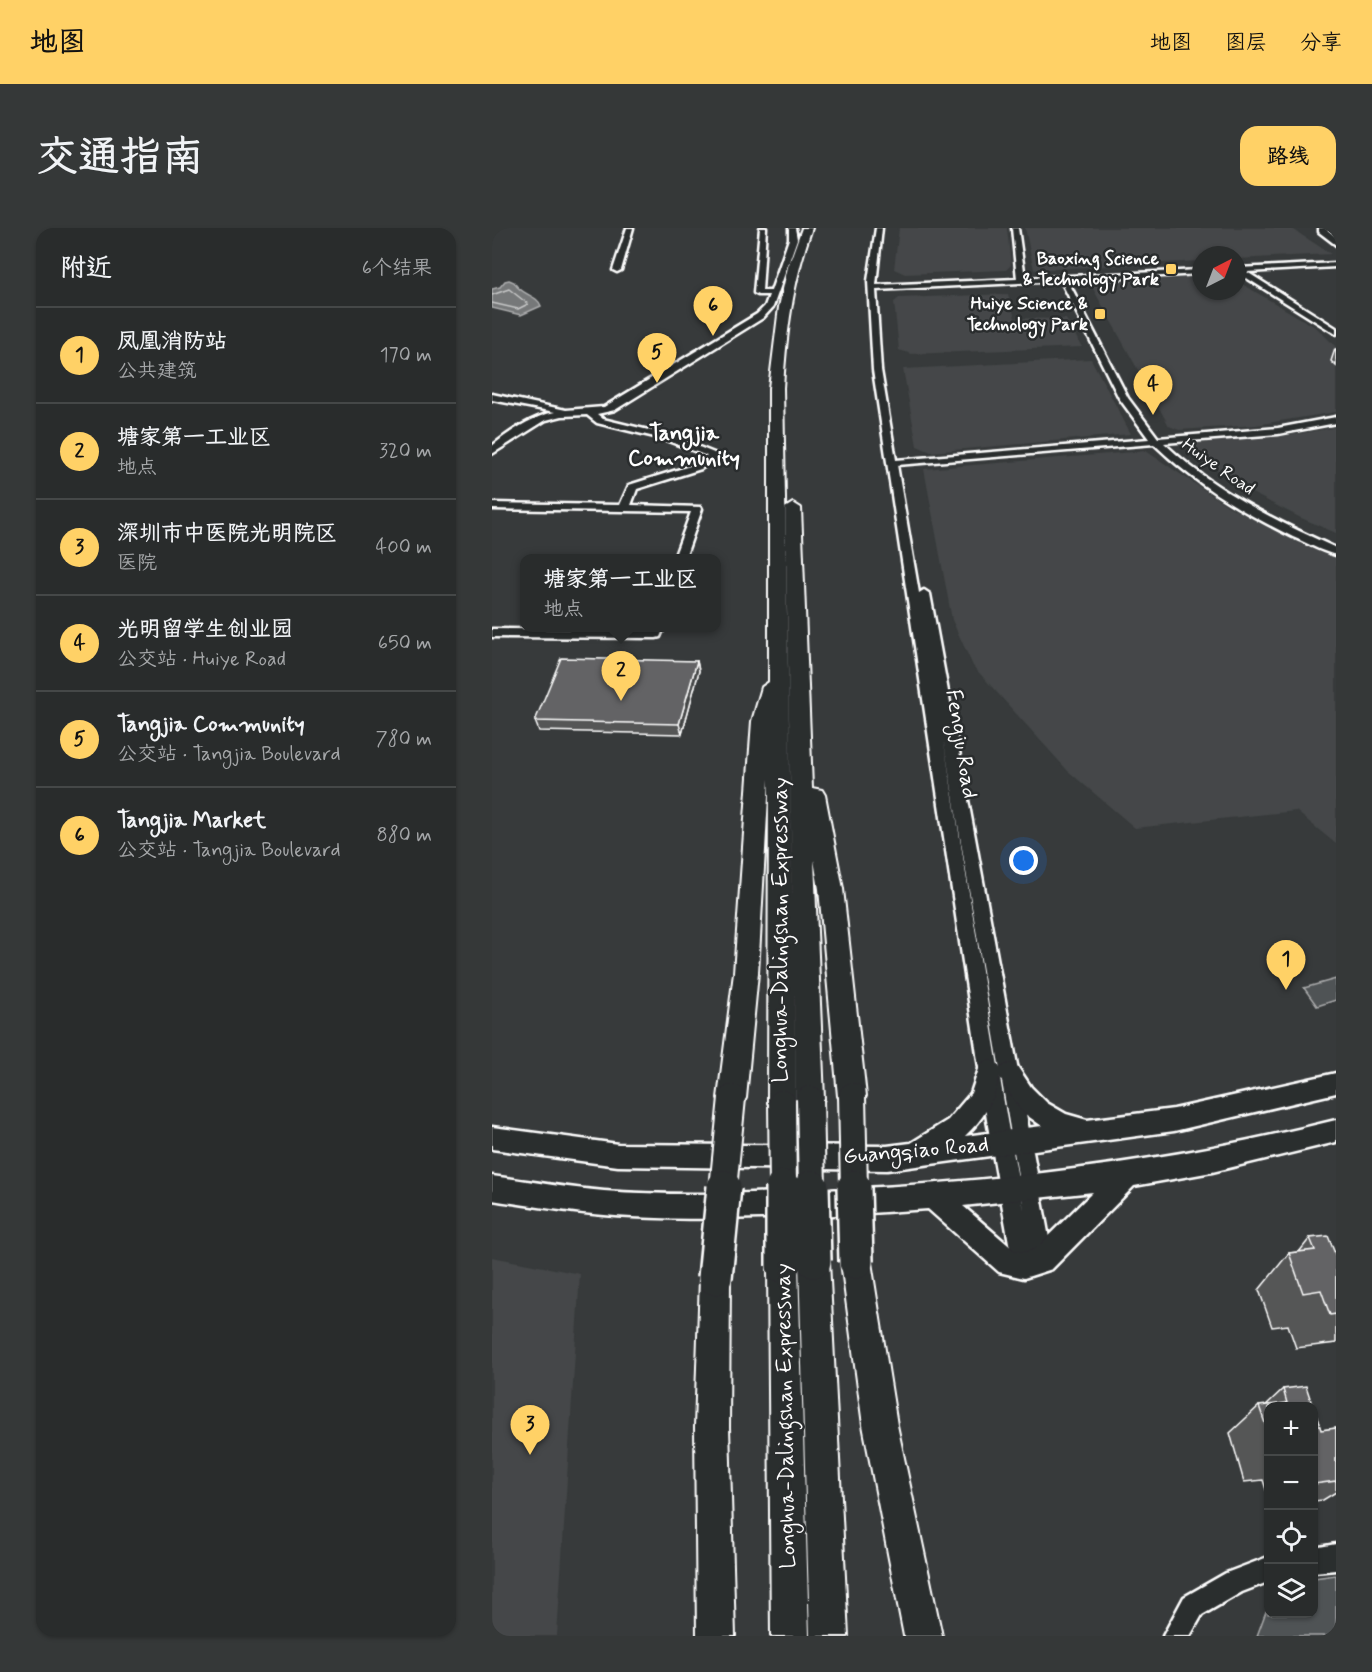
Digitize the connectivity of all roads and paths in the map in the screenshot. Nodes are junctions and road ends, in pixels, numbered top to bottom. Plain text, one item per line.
1 (630, 228) edge
2 (763, 228) edge
3 (786, 228) edge
4 (792, 228) edge
5 (807, 228) edge
6 (817, 228) edge
7 (879, 228) edge
8 (885, 228) edge
9 (1015, 228) edge
10 (1324, 229) edge
11 (1336, 232) edge
12 (1336, 237) edge
13 (1336, 242) edge
14 (1336, 264) edge
15 (617, 270) dead end
16 (1246, 270) edge
17 (1192, 271) edge
18 (1246, 275) edge
19 (1068, 278) junction
20 (1021, 279) junction
21 (878, 281) junction
22 (768, 293) junction
23 (790, 311) junction
24 (1336, 332) edge
25 (492, 397) edge
26 (588, 412) junction
27 (562, 413) junction
28 (1336, 420) edge
29 (1162, 441) junction
30 (492, 451) edge
31 (896, 463) junction
32 (792, 471) dead end
33 (792, 495) dead end
34 (492, 506) edge
35 (624, 508) junction
36 (1336, 544) edge
37 (1336, 552) edge
38 (681, 554) edge
39 (786, 583) junction
40 (657, 632) edge
41 (492, 633) edge
42 (779, 664) junction
43 (799, 693) junction
44 (999, 1072) junction
45 (1336, 1083) edge
46 (796, 1101) junction
47 (1098, 1131) junction
48 (1336, 1131) edge
49 (492, 1138) edge
50 (1012, 1143) junction
51 (899, 1156) junction
52 (1128, 1174) junction
53 (492, 1188) edge
54 (1020, 1189) junction
55 (933, 1196) junction
56 (798, 1263) junction
57 (1033, 1263) junction
58 (1336, 1557) edge
59 (1318, 1559) edge
60 (1264, 1572) edge
61 (716, 1636) edge
62 (790, 1636) edge
63 (829, 1636) edge
64 (923, 1636) edge
65 (1176, 1636) edge

1 - 15 street
2 - 22 street
3 - 22 street
4 - 26 street
5 - 23 highway, Longhua-Dalingshan Expressway
6 - 23 highway, Longhua-Dalingshan Expressway
7 - 21 street, Fengju Road
8 - 21 street, Fengju Road
9 - 20 street
10 - 11 main road
10 - 12 main road
10 - 13 main road
14 - 16 street
17 - 19 street
18 - 24 street
19 - 20 street
19 - 21 street
19 - 29 street, Huiye Road
20 - 21 street
21 - 31 street, Fengju Road
22 - 26 street
23 - 32 highway, Longhua-Dalingshan Expressway
23 - 39 highway, Longhua-Dalingshan Expressway
25 - 27 street
26 - 27 street
26 - 35 street
27 - 30 street
28 - 29 street
29 - 31 street
29 - 36 street, Huiye Road
29 - 37 street, Huiye Road
31 - 44 street, Fengju Road
31 - 44 street, Fengju Road
33 - 39 highway, Longhua-Dalingshan Expressway
34 - 35 street
35 - 38 street
39 - 42 highway, Longhua-Dalingshan Expressway
39 - 43 highway, Longhua-Dalingshan Expressway
40 - 41 street
42 - 46 highway, Longhua-Dalingshan Expressway
42 - 61 highway, bridge
43 - 46 highway, Longhua-Dalingshan Expressway
43 - 64 highway, bridge
44 - 47 main road
44 - 50 street, Fengju Road
44 - 50 street, Fengju Road
44 - 51 main road
45 - 47 main road, Guangqiao Road
46 - 56 highway, Longhua-Dalingshan Expressway, bridge
47 - 50 main road, Guangqiao Road
48 - 52 main road, Guangqiao Road
49 - 51 main road, Guangqiao Road
50 - 51 main road, Guangqiao Road
50 - 54 street, Fengju Road
52 - 54 main road, Guangqiao Road
52 - 57 main road
53 - 55 main road, Guangqiao Road
54 - 55 main road, Guangqiao Road
54 - 57 street, Fengju Road
55 - 57 main road
56 - 62 highway, Longhua-Dalingshan Expressway
56 - 63 highway, Longhua-Dalingshan Expressway
58 - 59 street
60 - 65 street

